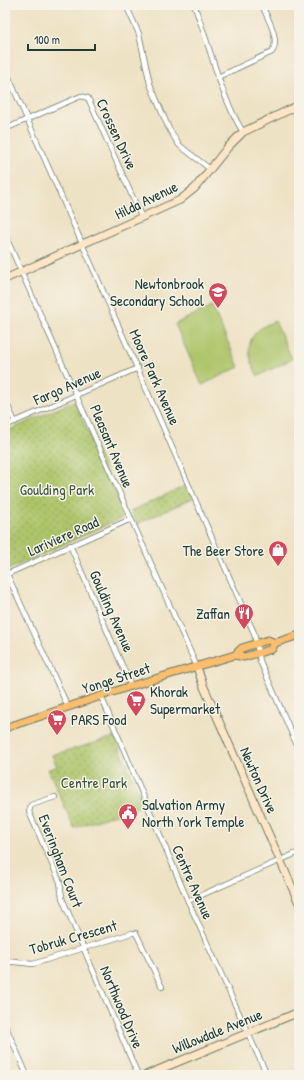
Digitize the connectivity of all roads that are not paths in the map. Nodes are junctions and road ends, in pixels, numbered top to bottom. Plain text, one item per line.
1 (126, 5) edge
2 (194, 5) edge
3 (262, 5) edge
4 (5, 69) edge
5 (218, 77) junction
6 (299, 106) edge
7 (27, 119) junction
8 (5, 129) edge
9 (243, 132) junction
10 (210, 169) junction
11 (142, 218) junction
12 (5, 235) edge
13 (82, 244) junction
14 (22, 272) junction
15 (5, 279) edge
16 (138, 368) junction
17 (77, 395) junction
18 (5, 400) edge
19 (15, 422) junction
20 (5, 426) edge
21 (131, 519) junction
22 (70, 545) junction
23 (6, 574) edge
24 (299, 635) edge
25 (274, 643) junction
26 (256, 644) junction
27 (258, 653) junction
28 (235, 655) junction
29 (197, 667) junction
30 (131, 686) junction
31 (101, 696) junction
32 (68, 707) junction
33 (5, 728) edge
34 (299, 750) edge
35 (56, 797) dead end
36 (299, 852) edge
37 (280, 860) junction
38 (188, 901) junction
39 (299, 903) edge
40 (84, 949) junction
41 (5, 961) edge
42 (162, 987) dead end
43 (299, 1012) edge
44 (5, 1025) edge
45 (249, 1033) junction
46 (27, 1075) edge
47 (138, 1075) edge
48 (146, 1075) edge
49 (267, 1075) edge

1 - 10 street
2 - 5 street
3 - 5 street
4 - 7 street, Moore Park Avenue
5 - 9 street
6 - 9 street, Hilda Avenue
7 - 8 street, Crossen Drive
7 - 11 street, Crossen Drive
7 - 13 street, Moore Park Avenue
9 - 10 street, Hilda Avenue
10 - 11 street, Hilda Avenue
11 - 13 street, Hilda Avenue
12 - 14 street, Pleasant Avenue
13 - 14 street, Hilda Avenue
13 - 16 street, Moore Park Avenue
14 - 15 street, Hilda Avenue
14 - 17 street, Pleasant Avenue
16 - 17 street, Fargo Avenue
16 - 26 street, Moore Park Avenue
17 - 19 street, Fargo Avenue
17 - 21 street, Pleasant Avenue
18 - 19 street
19 - 20 street, Fargo Avenue
21 - 22 street, Lariviere Road
21 - 29 street, Pleasant Avenue
22 - 23 street, Lariviere Road
22 - 30 street, Goulding Avenue
23 - 32 street
24 - 25 main road, Yonge Street
25 - 26 main road, Yonge Street
25 - 27 main road, Yonge Street
26 - 27 street, Moore Park Avenue
26 - 28 main road, Yonge Street
27 - 28 main road, Yonge Street
27 - 34 street, Moore Park Avenue
28 - 29 main road, Yonge Street
29 - 30 main road, Yonge Street
29 - 37 street, Newton Drive
30 - 31 main road, Yonge Street
31 - 32 main road, Yonge Street
31 - 38 street, Centre Avenue
32 - 33 main road, Yonge Street
35 - 40 street, Everingham Court
36 - 37 street
37 - 38 street
37 - 39 street, Newton Drive
38 - 45 street, Centre Avenue
40 - 41 street, Tobruk Crescent
40 - 42 street, Tobruk Crescent
40 - 47 street, Northwood Drive
43 - 45 street, Willowdale Avenue
44 - 46 street
45 - 48 street, Willowdale Avenue
45 - 49 street, Centre Avenue

